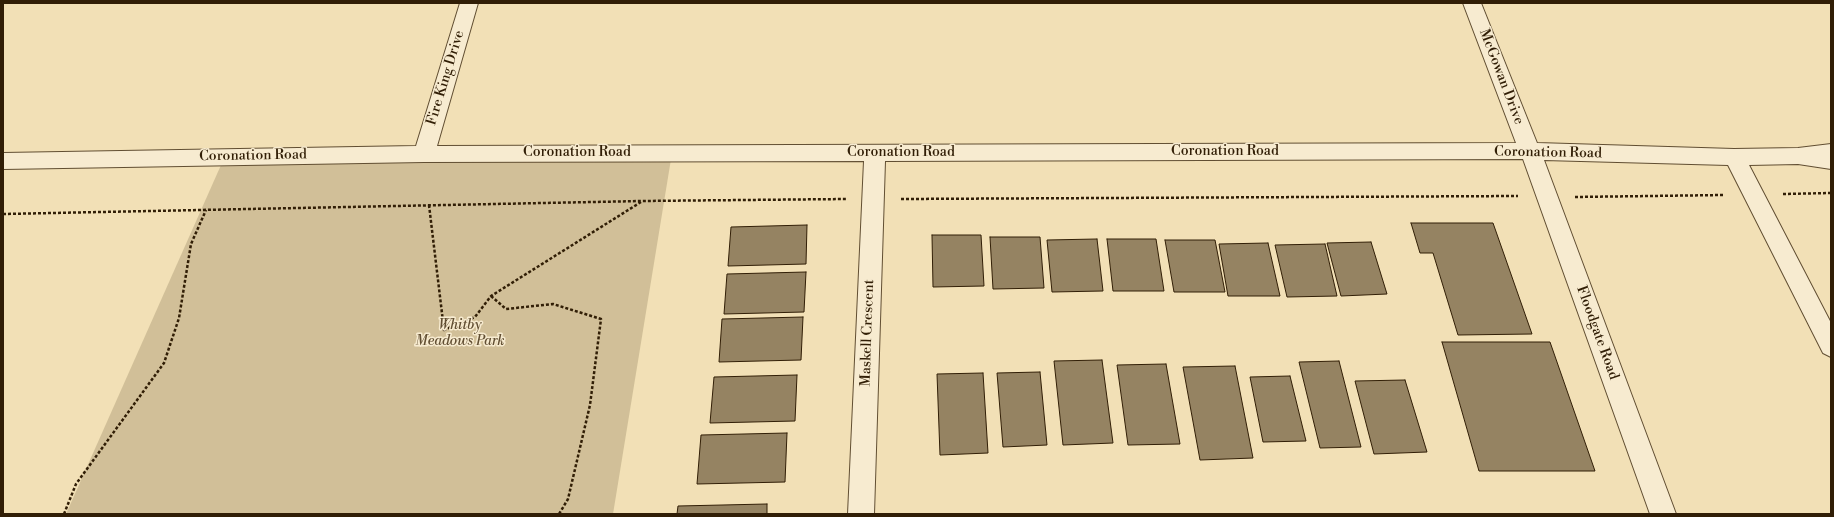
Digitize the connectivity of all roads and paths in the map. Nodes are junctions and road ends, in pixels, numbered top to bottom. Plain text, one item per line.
1 (469, 3) edge
2 (1472, 3) edge
3 (1530, 152) junction
4 (1831, 152) edge
5 (875, 153) junction
6 (424, 154) junction
7 (1798, 156) junction
8 (1734, 157) junction
9 (3, 161) edge
10 (1831, 161) edge
11 (1831, 193) edge
12 (1728, 194) dead end
13 (1780, 194) dead end
14 (1508, 196) dead end
15 (1596, 197) dead end
16 (831, 198) dead end
17 (928, 199) dead end
18 (642, 201) junction
19 (429, 205) junction
20 (206, 210) junction
21 (3, 214) edge
22 (491, 296) junction
23 (1831, 346) edge
24 (64, 514) edge
25 (559, 514) edge
26 (860, 514) edge
27 (1664, 514) edge

1 - 6 street, Fire King Drive
2 - 3 street, McGowan Drive
3 - 5 street, Coronation Road
3 - 8 street, Coronation Road
3 - 27 street, Floodgate Road
4 - 7 street, Coronation Road
5 - 6 street, Coronation Road
5 - 26 street, Maskell Crescent
6 - 9 street, Coronation Road
7 - 8 street, Coronation Road
7 - 10 street, Coronation Road
8 - 23 street
11 - 13 path
12 - 15 path
14 - 17 path
16 - 18 path
18 - 19 path
18 - 22 path
19 - 20 path
19 - 22 path
20 - 21 path
20 - 24 path
22 - 25 path

